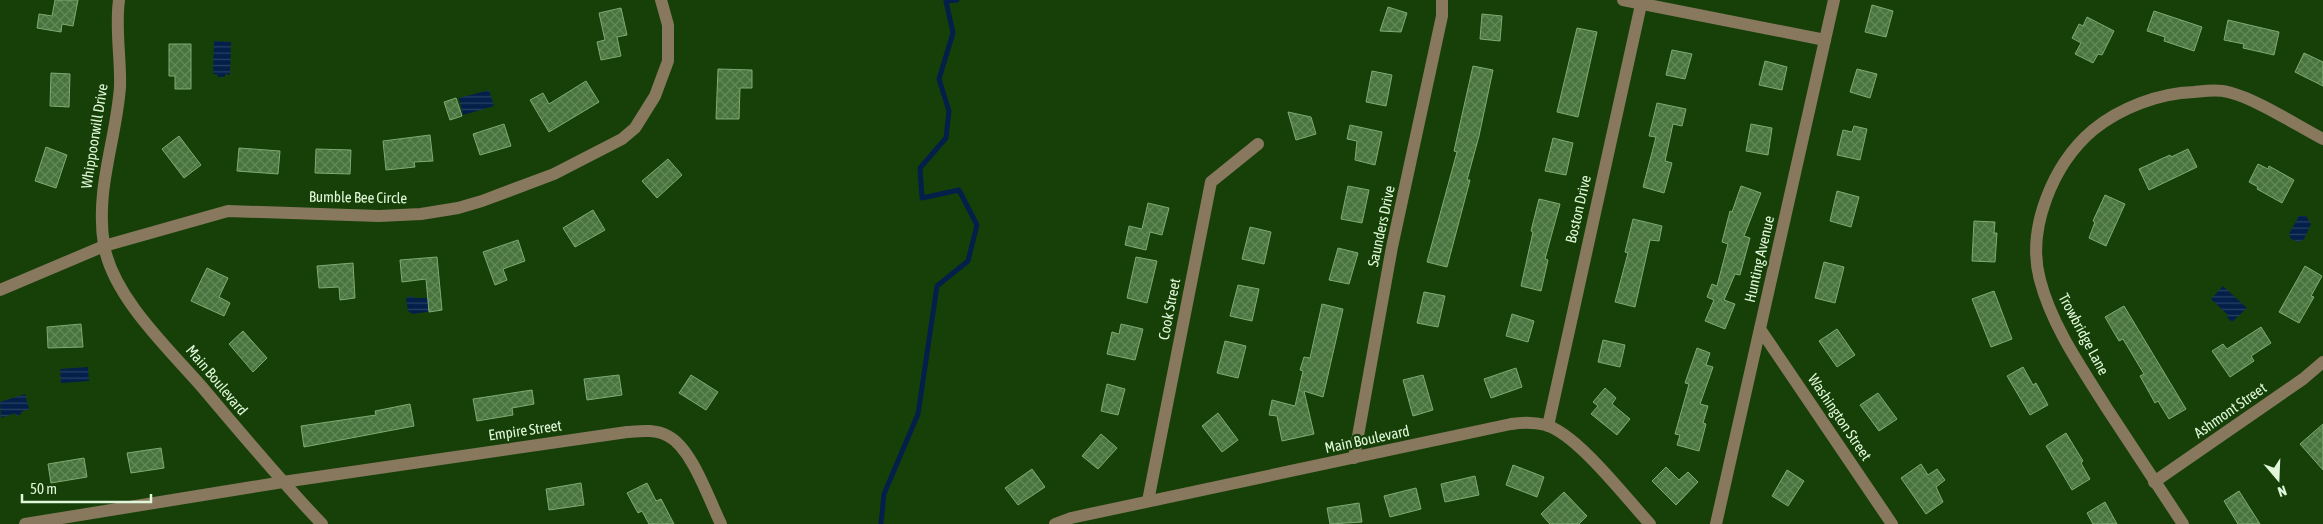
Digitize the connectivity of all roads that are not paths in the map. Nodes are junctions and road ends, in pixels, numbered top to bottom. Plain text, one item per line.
1 (119, 0) edge
2 (661, 0) edge
3 (1442, 0) edge
4 (1623, 0) edge
5 (1834, 0) edge
6 (1642, 2) edge
7 (1825, 40) junction
8 (2323, 139) edge
9 (1258, 144) dead end
10 (104, 246) junction
11 (0, 290) edge
12 (1760, 329) junction
13 (2323, 362) edge
14 (1548, 426) junction
15 (1354, 458) junction
16 (283, 482) junction
17 (2154, 482) junction
18 (1148, 502) junction
19 (62, 521) edge
20 (25, 524) edge
21 (322, 524) edge
22 (721, 524) edge
23 (1055, 524) edge
24 (1650, 524) edge
25 (1716, 524) edge
26 (1892, 524) edge
27 (2183, 524) edge

1 - 10 street, Whippoorwill Drive
2 - 10 street, Bumble Bee Circle
3 - 15 street, Saunders Drive
4 - 6 street
5 - 7 street, Hunting Avenue
6 - 7 street
6 - 14 street, Boston Drive
7 - 12 street, Hunting Avenue
8 - 17 street, Trowbridge Lane
9 - 18 street, Cook Street
10 - 11 street, Bumble Bee Circle
10 - 16 street, Main Boulevard
12 - 25 street, Hunting Avenue
12 - 26 street, Washington Street
13 - 17 street, Ashmont Street
14 - 15 street, Main Boulevard
14 - 24 street, Main Boulevard
15 - 18 street, Main Boulevard
16 - 19 street, Empire Street
16 - 21 street, Main Boulevard
16 - 22 street, Empire Street
17 - 27 street, Trowbridge Lane
18 - 23 street, Main Boulevard
19 - 20 street, Empire Street

